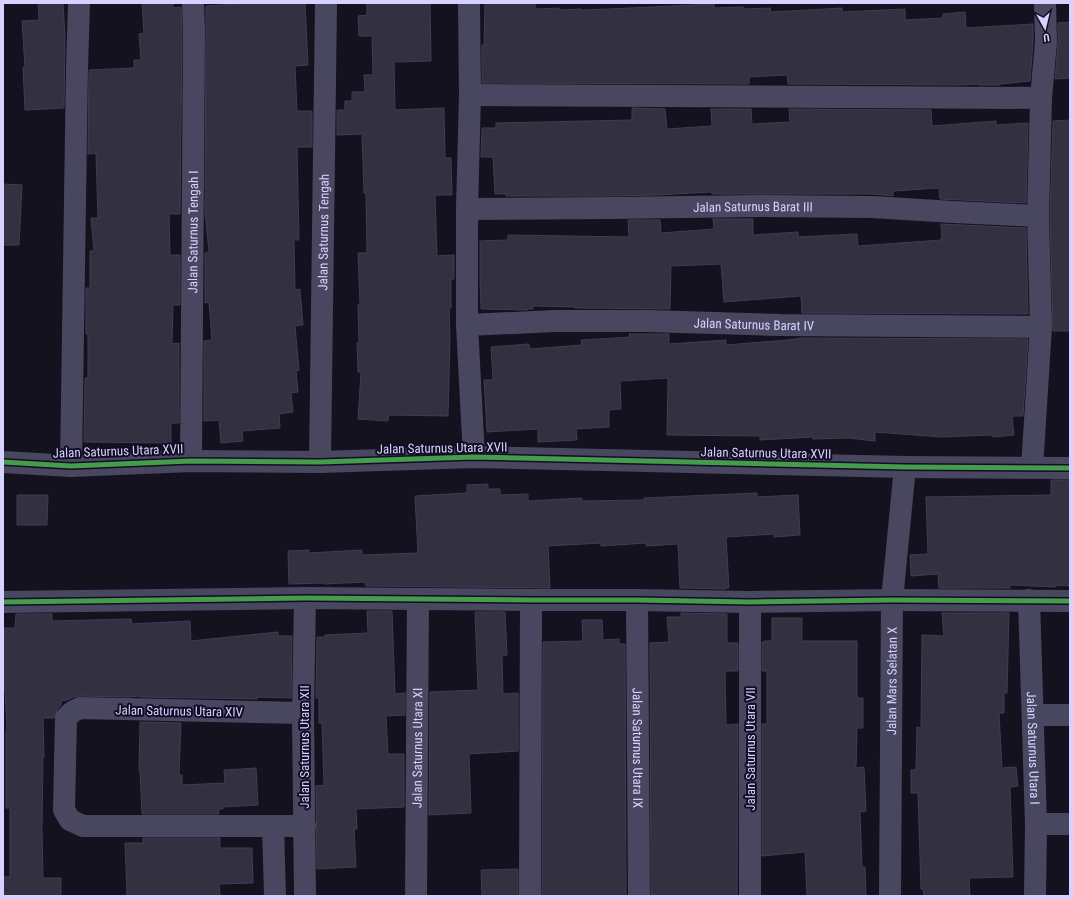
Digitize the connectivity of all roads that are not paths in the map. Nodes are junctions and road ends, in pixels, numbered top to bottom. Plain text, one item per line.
1 (79, 3) edge
2 (193, 3) edge
3 (326, 3) edge
4 (469, 3) edge
5 (1045, 3) edge
6 (470, 95) junction
7 (1041, 98) junction
8 (467, 209) junction
9 (1038, 216) junction
10 (467, 325) junction
11 (1041, 327) junction
12 (474, 457) junction
13 (191, 461) junction
14 (3, 462) edge
15 (320, 462) junction
16 (71, 466) junction
17 (905, 467) junction
18 (1032, 468) junction
19 (1070, 468) edge
20 (305, 598) junction
21 (418, 599) junction
22 (531, 600) junction
23 (637, 600) junction
24 (892, 600) junction
25 (1030, 600) junction
26 (1070, 601) edge
27 (3, 602) edge
28 (750, 602) junction
29 (303, 713) junction
30 (1033, 715) junction
31 (1070, 715) edge
32 (1036, 824) junction
33 (1070, 824) edge
34 (273, 826) junction
35 (305, 826) junction
36 (274, 896) edge
37 (305, 896) edge
38 (416, 896) edge
39 (530, 896) edge
40 (639, 896) edge
41 (750, 896) edge
42 (890, 896) edge
43 (1035, 896) edge

1 - 16 street
2 - 13 street, Jalan Saturnus Tengah I
3 - 15 street, Jalan Saturnus Tengah
4 - 6 street
5 - 7 street
6 - 7 street
6 - 8 street
7 - 9 street
8 - 9 street, Jalan Saturnus Barat III
8 - 10 street
9 - 11 street
10 - 11 street, Jalan Saturnus Barat IV
10 - 12 street
11 - 18 street
12 - 15 street, Jalan Saturnus Utara XVII
12 - 17 street, Jalan Saturnus Utara XVII
13 - 15 street, Jalan Saturnus Utara XVII
13 - 16 street, Jalan Saturnus Utara XVII
14 - 16 street, Jalan Saturnus Utara XVII
17 - 18 street, Jalan Saturnus Utara XVII
17 - 24 street, Jalan Mars Selatan X
18 - 19 street, Jalan Saturnus Utara XVII
20 - 21 street
20 - 27 street
20 - 29 street, Jalan Saturnus Utara XII
21 - 22 street
21 - 38 street, Jalan Saturnus Utara XI
22 - 23 street
22 - 39 street
23 - 28 street
23 - 40 street, Jalan Saturnus Utara IX
24 - 25 street
24 - 28 street
24 - 42 street, Jalan Mars Selatan X
25 - 26 street
25 - 30 street, Jalan Saturnus Utara I
28 - 41 street, Jalan Saturnus Utara VII
29 - 34 street, Jalan Saturnus Utara XIV
29 - 35 street, Jalan Saturnus Utara XII
30 - 31 street
30 - 32 street, Jalan Saturnus Utara I
32 - 33 street
32 - 43 street, Jalan Saturnus Utara I
34 - 35 street
34 - 36 street
35 - 37 street, Jalan Saturnus Utara XII

